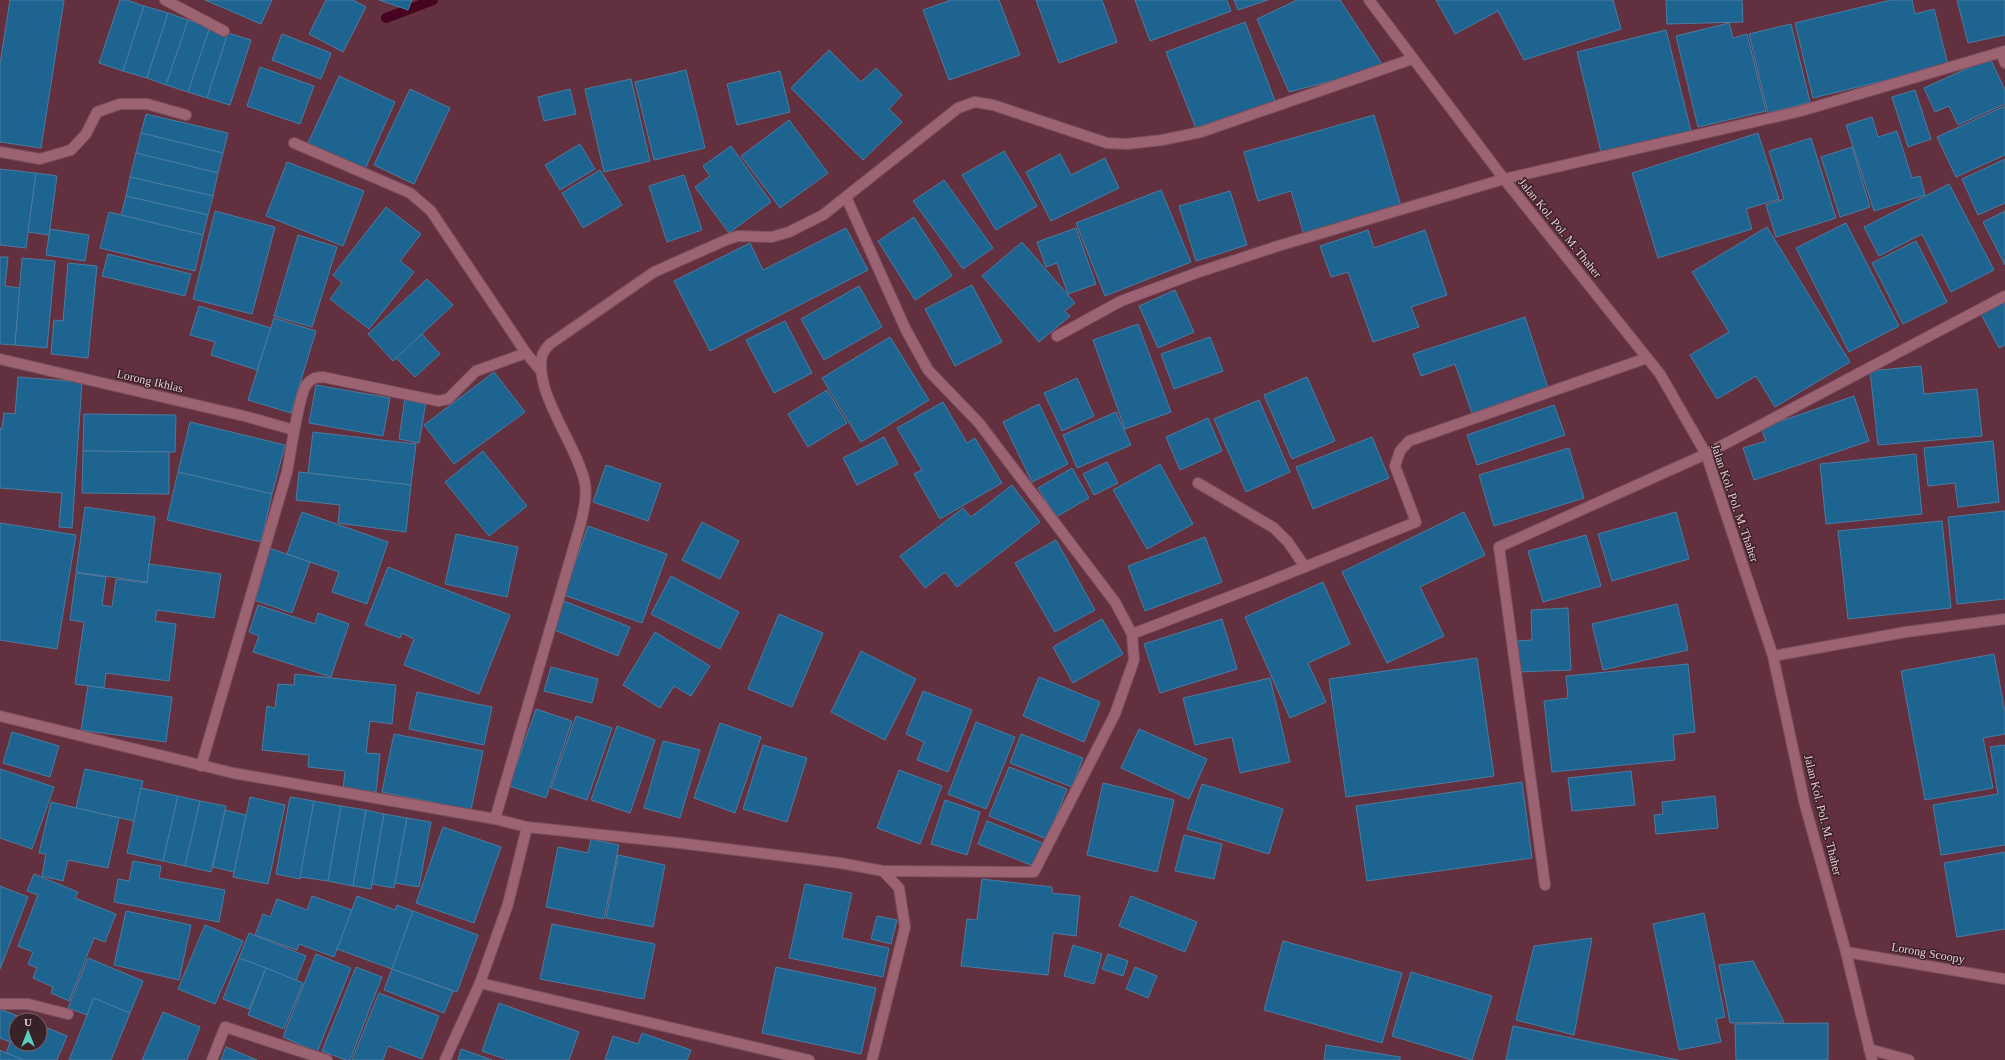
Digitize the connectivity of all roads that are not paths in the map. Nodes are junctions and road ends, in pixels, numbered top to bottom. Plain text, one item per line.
1 (165, 0) edge
2 (1369, 0) edge
3 (224, 31) dead end
4 (2003, 52) edge
5 (1412, 59) junction
6 (2005, 63) edge
7 (186, 115) dead end
8 (294, 143) dead end
9 (0, 152) edge
10 (1504, 179) junction
11 (846, 197) junction
12 (2005, 296) edge
13 (1057, 336) dead end
14 (526, 353) junction
15 (1647, 358) junction
16 (0, 359) edge
17 (541, 371) junction
18 (294, 430) junction
19 (1706, 454) junction
20 (1198, 483) dead end
21 (1305, 567) junction
22 (2005, 619) edge
23 (1132, 634) junction
24 (1773, 656) junction
25 (0, 716) edge
26 (201, 766) junction
27 (495, 819) junction
28 (527, 827) junction
29 (883, 871) junction
30 (1545, 885) dead end
31 (1846, 952) junction
32 (2005, 979) edge
33 (480, 983) junction
34 (0, 1004) edge
35 (68, 1014) dead end
36 (1869, 1049) junction
37 (212, 1060) edge
38 (326, 1060) edge
39 (445, 1060) edge
40 (809, 1060) edge
41 (872, 1060) edge
42 (1872, 1060) edge
43 (1909, 1060) edge

1 - 3 street
2 - 5 street, Jalan Kol. Pol. M. Thaher
4 - 6 street
4 - 10 street
5 - 10 street, Jalan Kol. Pol. M. Thaher
5 - 11 street
7 - 9 street
8 - 14 street
10 - 13 street
10 - 15 street, Jalan Kol. Pol. M. Thaher
11 - 17 street
11 - 23 street
12 - 19 street
14 - 17 street
14 - 18 street
15 - 19 street, Jalan Kol. Pol. M. Thaher
15 - 21 street
16 - 18 street, Lorong Ikhlas
17 - 27 street
18 - 26 street
19 - 24 street, Jalan Kol. Pol. M. Thaher
19 - 30 street
20 - 21 street
21 - 23 street
22 - 24 street
23 - 29 street
24 - 31 street, Jalan Kol. Pol. M. Thaher
25 - 26 street
26 - 27 street
27 - 28 street
28 - 29 street
28 - 33 street
29 - 41 street
31 - 32 street, Lorong Scoopy
31 - 36 street, Jalan Kol. Pol. M. Thaher
33 - 39 street
33 - 40 street
34 - 35 street
36 - 42 street, Jalan Kol. Pol. M. Thaher
36 - 43 street
37 - 38 street

